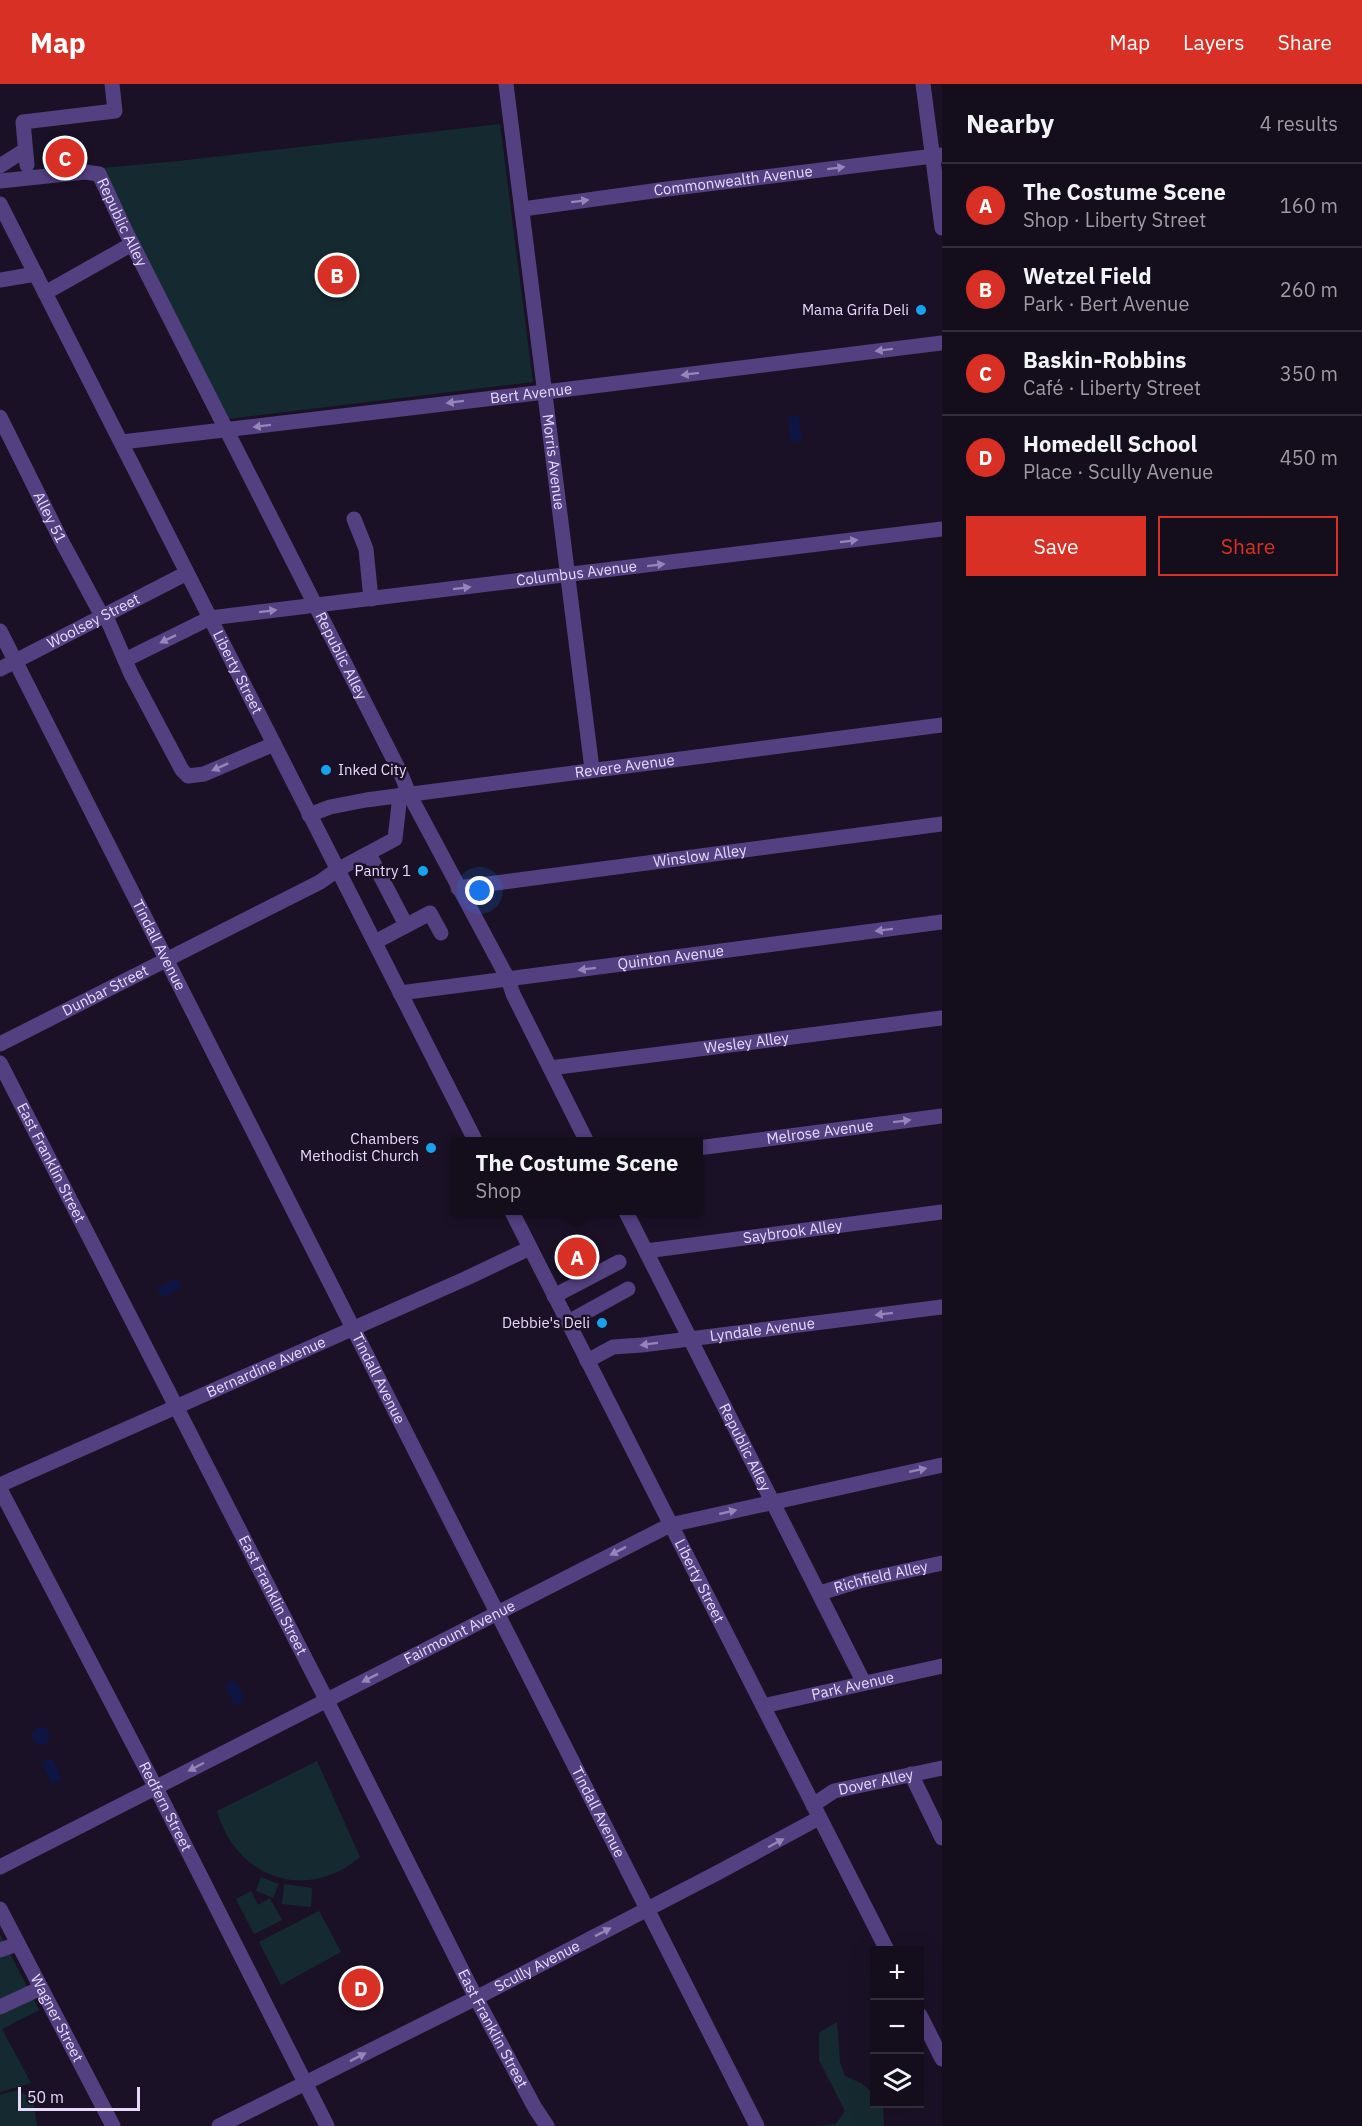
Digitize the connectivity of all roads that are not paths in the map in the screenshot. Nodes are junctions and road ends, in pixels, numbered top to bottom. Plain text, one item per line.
1 (112, 84) edge
2 (507, 84) edge
3 (923, 84) edge
4 (938, 156) edge
5 (0, 166) edge
6 (0, 181) edge
7 (0, 204) edge
8 (523, 209) junction
9 (942, 228) edge
10 (132, 244) junction
11 (36, 274) junction
12 (0, 280) edge
13 (45, 293) junction
14 (942, 343) edge
15 (545, 392) junction
16 (0, 417) edge
17 (227, 430) junction
18 (122, 442) junction
19 (354, 519) dead end
20 (942, 529) edge
21 (187, 573) junction
22 (568, 576) junction
23 (371, 599) junction
24 (315, 606) junction
25 (103, 615) junction
26 (210, 618) junction
27 (0, 631) edge
28 (125, 660) junction
29 (15, 661) junction
30 (0, 669) edge
31 (942, 725) edge
32 (274, 744) junction
33 (592, 769) junction
34 (405, 794) junction
35 (309, 815) junction
36 (942, 824) edge
37 (369, 854) junction
38 (337, 870) junction
39 (458, 888) junction
40 (942, 922) edge
41 (406, 925) junction
42 (441, 933) dead end
43 (375, 942) junction
44 (167, 961) junction
45 (507, 980) junction
46 (400, 993) junction
47 (942, 1018) edge
48 (0, 1044) edge
49 (0, 1063) edge
50 (550, 1068) junction
51 (942, 1116) edge
52 (473, 1137) edge
53 (584, 1137) edge
54 (703, 1147) edge
55 (942, 1212) edge
56 (514, 1215) edge
57 (628, 1215) edge
58 (530, 1248) junction
59 (646, 1251) junction
60 (619, 1262) dead end
61 (628, 1289) dead end
62 (555, 1296) junction
63 (942, 1306) edge
64 (568, 1322) junction
65 (353, 1327) junction
66 (689, 1339) junction
67 (587, 1361) junction
68 (176, 1407) junction
69 (942, 1465) edge
70 (0, 1487) edge
71 (772, 1502) junction
72 (670, 1525) junction
73 (942, 1563) edge
74 (819, 1593) junction
75 (498, 1614) junction
76 (942, 1666) edge
77 (864, 1683) junction
78 (326, 1699) junction
79 (763, 1706) junction
80 (942, 1768) edge
81 (911, 1774) junction
82 (156, 1788) junction
83 (816, 1811) junction
84 (942, 1838) edge
85 (0, 1867) edge
86 (647, 1909) junction
87 (0, 1910) edge
88 (18, 1944) junction
89 (885, 1946) edge
90 (0, 1950) edge
91 (41, 1988) junction
92 (476, 1998) junction
93 (0, 2007) edge
94 (924, 2023) edge
95 (942, 2059) edge
96 (306, 2083) junction
97 (113, 2126) edge
98 (219, 2126) edge
99 (327, 2126) edge
100 (548, 2126) edge
101 (757, 2126) edge

1 - 5 street
2 - 8 street, Morris Avenue
3 - 4 street
8 -> 4 street, Commonwealth Avenue
4 - 9 street
6 - 10 street, Republic Alley
7 - 11 street, Liberty Street
8 - 15 street, Morris Avenue
10 - 13 street
10 - 17 street, Republic Alley
11 - 12 street
11 - 13 street, Liberty Street
13 - 18 street, Liberty Street
14 -> 15 street, Bert Avenue
15 -> 17 street, Bert Avenue
15 - 22 street, Morris Avenue
16 - 25 street, Alley 51
17 - 18 street, Bert Avenue
17 - 24 street, Republic Alley
18 - 21 street, Liberty Street
19 - 23 street
22 -> 20 street, Columbus Avenue
21 - 25 street, Woolsey Street
21 - 26 street, Liberty Street
23 -> 22 street, Columbus Avenue
22 - 33 street, Morris Avenue
23 - 24 street, Columbus Avenue
26 -> 24 street, Columbus Avenue
24 - 34 street, Republic Alley
25 - 28 street, Alley 51
25 - 29 street, Woolsey Street
26 -> 28 street, Columbus Avenue
26 - 32 street, Liberty Street
27 - 29 street, Tindall Avenue
32 -> 28 street, Alley 51
29 - 30 street, Woolsey Street
29 - 44 street, Tindall Avenue
31 - 33 street, Revere Avenue
32 - 35 street, Liberty Street
33 - 34 street, Revere Avenue
34 - 35 street, Revere Avenue
34 - 37 street, Dunbar Street
34 - 39 street, Republic Alley
35 - 38 street, Liberty Street
36 - 39 street, Winslow Alley
37 - 38 street, Dunbar Street
37 - 41 street
38 - 43 street, Liberty Street
38 - 44 street, Dunbar Street
39 - 45 street, Republic Alley
40 -> 45 street, Quinton Avenue
41 - 42 street
41 - 43 street
43 - 46 street, Liberty Street
44 - 48 street, Dunbar Street
44 - 65 street, Tindall Avenue
45 - 46 street, Quinton Avenue
45 - 50 street, Republic Alley
46 - 52 street, Liberty Street
47 - 50 street, Wesley Alley
49 - 68 street, East Franklin Street
50 - 53 street, Republic Alley
54 -> 51 street, Melrose Avenue
55 - 59 street, Saybrook Alley
56 - 58 street, Liberty Street
57 - 59 street, Republic Alley
58 - 62 street, Liberty Street
58 - 65 street, Bernardine Avenue
59 - 66 street, Republic Alley
60 - 62 street
61 - 64 street
62 - 64 street, Liberty Street
63 -> 66 street, Lyndale Avenue
64 - 67 street, Liberty Street
65 - 68 street, Bernardine Avenue
65 - 75 street, Tindall Avenue
66 -> 67 street, Lyndale Avenue
66 - 71 street, Republic Alley
67 - 72 street, Liberty Street
68 - 70 street, Bernardine Avenue
68 - 78 street, East Franklin Street
71 -> 69 street, Fairmount Avenue
70 - 82 street, Redfern Street
72 -> 71 street, Fairmount Avenue
71 - 74 street, Republic Alley
72 -> 75 street, Fairmount Avenue
72 - 79 street, Liberty Street
73 - 74 street, Richfield Alley
74 - 77 street, Republic Alley
75 -> 78 street, Fairmount Avenue
75 - 86 street, Tindall Avenue
76 - 77 street, Park Avenue
77 - 79 street, Park Avenue
78 -> 82 street, Fairmount Avenue
78 - 92 street, East Franklin Street
79 - 83 street, Liberty Street
80 - 81 street, Dover Alley
81 - 83 street, Dover Alley
81 - 84 street
82 - 85 street, Fairmount Avenue
82 - 96 street, Redfern Street
86 -> 83 street, Scully Avenue
83 - 89 street, Liberty Street
92 -> 86 street, Scully Avenue
86 - 101 street, Tindall Avenue
87 - 88 street, Wagner Street
88 - 90 street
88 - 91 street, Wagner Street
91 - 93 street
91 - 97 street, Wagner Street
96 -> 92 street, Scully Avenue
92 - 100 street, East Franklin Street
94 - 95 street
96 - 98 street, Scully Avenue
96 - 99 street, Redfern Street

